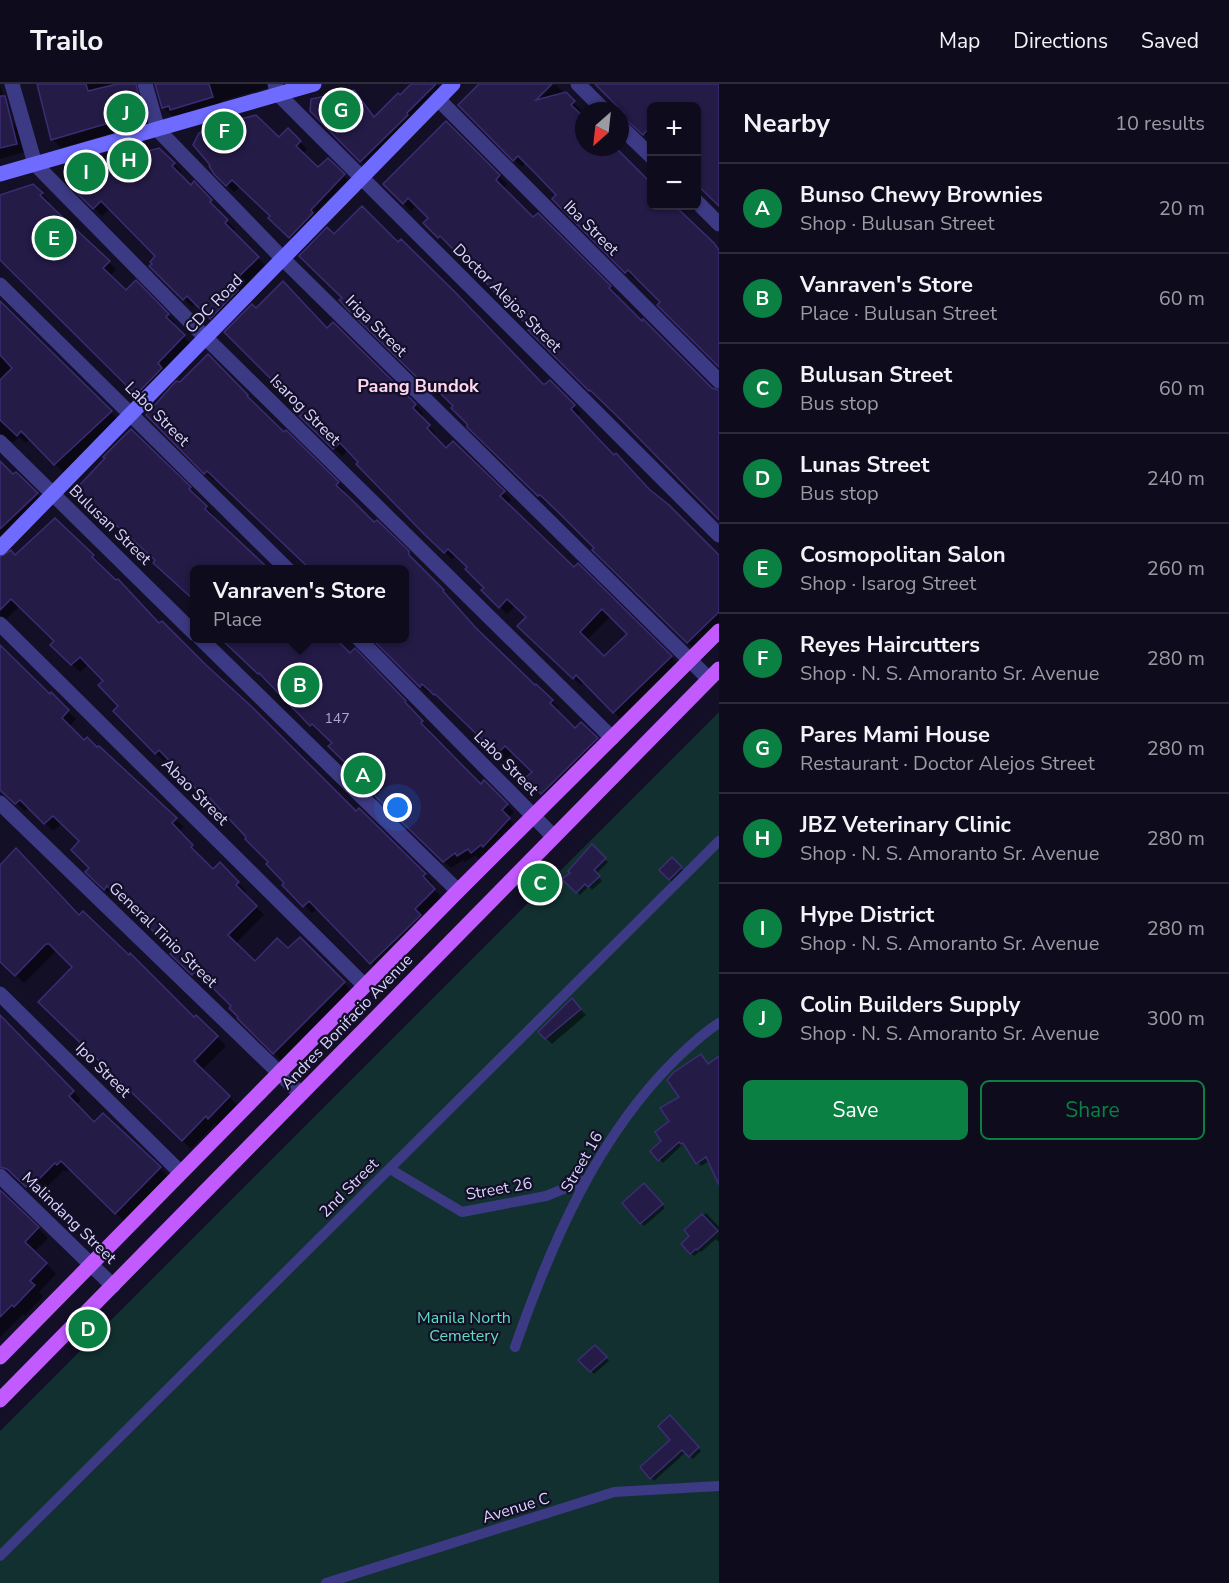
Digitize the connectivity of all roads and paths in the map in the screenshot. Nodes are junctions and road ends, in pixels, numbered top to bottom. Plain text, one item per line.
1 (12, 84) edge
2 (146, 84) edge
3 (314, 84) edge
4 (453, 84) edge
5 (578, 84) edge
6 (276, 89) edge
7 (434, 94) junction
8 (596, 102) edge
9 (158, 130) junction
10 (629, 135) edge
11 (650, 156) edge
12 (35, 164) junction
13 (0, 174) edge
14 (361, 177) junction
15 (701, 206) edge
16 (719, 224) edge
17 (283, 259) junction
18 (0, 285) edge
19 (206, 338) junction
20 (719, 381) edge
21 (131, 414) junction
22 (0, 442) edge
23 (53, 495) junction
24 (719, 535) edge
25 (0, 548) edge
26 (283, 565) edge
27 (0, 624) edge
28 (190, 629) edge
29 (719, 631) edge
30 (204, 643) edge
31 (362, 643) edge
32 (690, 660) junction
33 (714, 674) edge
34 (612, 738) junction
35 (0, 803) edge
36 (533, 816) junction
37 (553, 836) junction
38 (719, 841) edge
39 (458, 891) junction
40 (365, 986) junction
41 (0, 994) edge
42 (719, 1023) edge
43 (279, 1072) junction
44 (301, 1094) junction
45 (390, 1169) junction
46 (180, 1172) junction
47 (0, 1176) edge
48 (586, 1180) junction
49 (90, 1264) junction
50 (113, 1286) junction
51 (515, 1347) dead end
52 (0, 1357) edge
53 (0, 1400) edge
54 (719, 1486) edge
55 (0, 1556) edge
56 (326, 1583) edge

1 - 12 street, Isarog Street
2 - 9 street, Iriga Street
3 - 6 street
4 - 7 street, CDC Road
5 - 8 street
6 - 9 street
6 - 14 street, Doctor Alejos Street
7 - 14 street, CDC Road
7 - 20 street, Iba Street
9 - 12 street
9 - 17 street, Iriga Street
10 - 11 street
12 - 13 street
12 - 19 street, Isarog Street
14 - 17 street, CDC Road
14 - 24 street, Doctor Alejos Street
15 - 16 street
17 - 19 street, CDC Road
17 - 32 street, Iriga Street
18 - 21 street, Labo Street
19 - 21 street, CDC Road
19 - 34 street, Isarog Street
21 - 23 street, CDC Road
21 - 26 street, Labo Street
22 - 23 street, Bulusan Street
23 - 25 street, CDC Road
23 - 28 street, Bulusan Street
27 - 40 street, Abao Street
29 - 32 main road, Andres Bonifacio Avenue
30 - 39 street
31 - 36 street, Labo Street
32 - 33 street, Iriga Street
32 - 34 main road, Andres Bonifacio Avenue
33 - 37 main road, Andres Bonifacio Avenue
34 - 36 main road, Andres Bonifacio Avenue
35 - 43 street, General Tinio Street
36 - 37 street, Labo Street
36 - 39 main road, Andres Bonifacio Avenue
37 - 44 main road, Andres Bonifacio Avenue
38 - 45 lane, 2nd Street
39 - 40 main road, Andres Bonifacio Avenue
40 - 43 main road, Andres Bonifacio Avenue
41 - 46 street, Ipo Street
42 - 48 lane, Street 16
43 - 44 street, General Tinio Street
43 - 46 main road, Andres Bonifacio Avenue
44 - 50 main road, Andres Bonifacio Avenue
45 - 48 lane, Street 26
45 - 55 lane, 2nd Street
46 - 49 main road, Andres Bonifacio Avenue
47 - 49 street, Malindang Street
48 - 51 lane, Street 16
49 - 50 street, Malindang Street
49 - 52 main road, Andres Bonifacio Avenue
50 - 53 main road, Andres Bonifacio Avenue
54 - 56 lane, Avenue C

